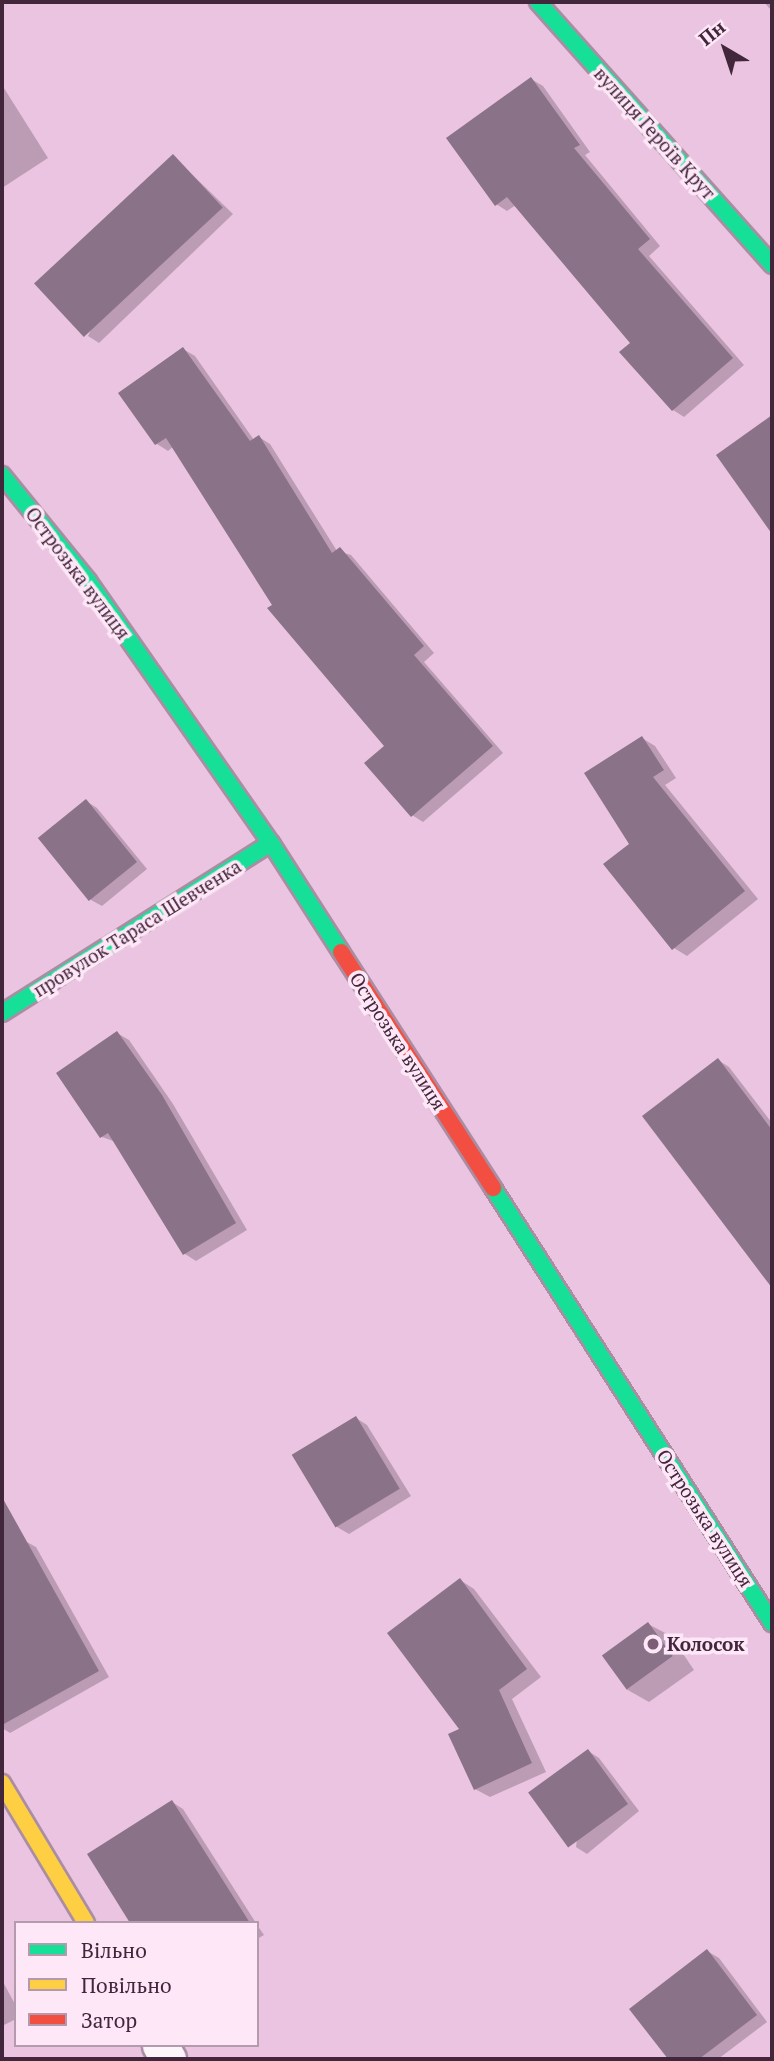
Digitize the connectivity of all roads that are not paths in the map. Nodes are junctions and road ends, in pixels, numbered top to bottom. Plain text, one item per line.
1 (538, 2) edge
2 (772, 265) edge
3 (2, 475) edge
4 (271, 843) junction
5 (2, 1013) edge
6 (772, 1623) edge
7 (2, 1783) edge
8 (85, 1921) edge

1 - 2 main road, вулиця Героїв Крут
3 - 4 main road, Острозька вулиця
4 - 5 main road, провулок Тараса Шевченка
4 - 6 main road, Острозька вулиця
7 - 8 main road

